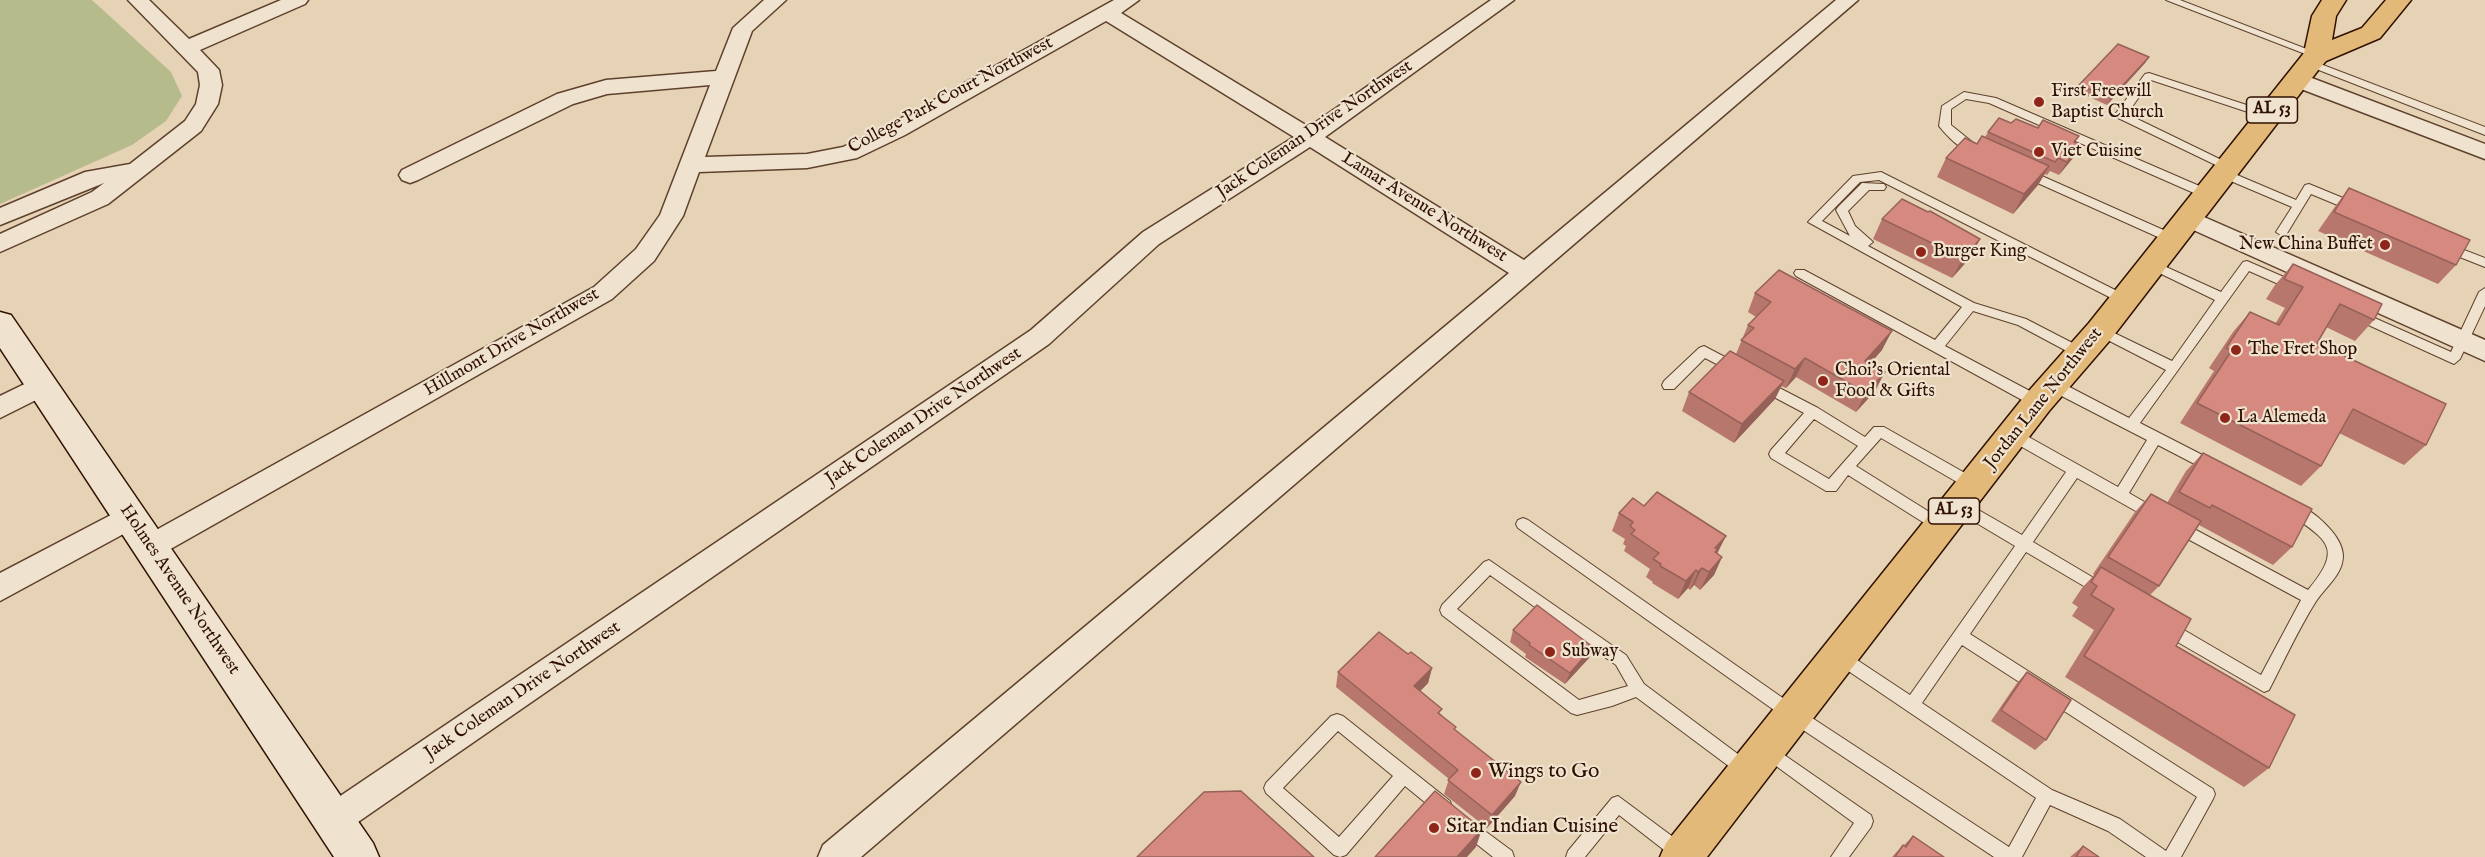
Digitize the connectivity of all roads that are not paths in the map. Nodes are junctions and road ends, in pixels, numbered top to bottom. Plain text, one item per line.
1 (138, 0) edge
2 (298, 0) edge
3 (776, 0) edge
4 (1129, 0) edge
5 (1504, 0) edge
6 (1848, 0) edge
7 (2334, 0) edge
8 (2399, 0) edge
9 (2177, 1) edge
10 (1107, 13) junction
11 (186, 48) junction
12 (2308, 66) junction
13 (725, 77) junction
14 (2267, 115) junction
15 (2485, 131) edge
16 (1311, 137) junction
17 (2485, 152) edge
18 (1990, 157) edge
19 (692, 165) junction
20 (2012, 166) edge
21 (134, 170) junction
22 (410, 175) dead end
23 (2298, 205) junction
24 (1944, 209) junction
25 (2195, 209) junction
26 (2364, 212) edge
27 (0, 217) edge
28 (2282, 232) dead end
29 (2430, 240) edge
30 (0, 244) edge
31 (2485, 263) edge
32 (1525, 272) junction
33 (1800, 273) dead end
34 (2485, 292) edge
35 (2313, 295) edge
36 (2224, 299) junction
37 (2125, 300) junction
38 (1970, 306) junction
39 (2345, 309) edge
40 (0, 323) edge
41 (2090, 342) junction
42 (1937, 346) junction
43 (2474, 346) edge
44 (2174, 368) junction
45 (1669, 385) dead end
46 (43, 386) junction
47 (2046, 393) junction
48 (0, 408) edge
49 (1813, 412) junction
50 (2131, 425) junction
51 (2013, 435) junction
52 (2156, 437) junction
53 (1867, 445) junction
54 (1846, 467) junction
55 (2075, 470) junction
56 (2228, 474) edge
57 (2120, 496) junction
58 (2280, 501) edge
59 (1958, 505) junction
60 (130, 517) junction
61 (1523, 524) dead end
62 (2024, 544) junction
63 (150, 547) junction
64 (0, 588) edge
65 (2310, 598) junction
66 (2122, 601) edge
67 (2151, 618) edge
68 (1960, 636) junction
69 (1840, 657) junction
70 (1638, 689) junction
71 (1912, 705) junction
72 (1794, 715) junction
73 (1758, 761) junction
74 (1404, 775) junction
75 (2046, 795) junction
76 (333, 820) junction
77 (1683, 856) edge
78 (358, 857) edge
79 (835, 857) edge
80 (1506, 857) edge
81 (1574, 857) edge
82 (1839, 857) edge
83 (2011, 857) edge
84 (2160, 857) edge
85 (2172, 857) edge

1 - 11 street
2 - 11 street
3 - 13 street, Hillmont Drive Northwest
4 - 10 street, College Park Court Northwest
5 - 16 street, Jack Coleman Drive Northwest
6 - 32 street
7 - 12 main road
8 - 12 main road, Jordan Lane Northwest / AL 53
9 - 12 lane
10 - 16 street, Lamar Avenue Northwest
10 - 19 street, College Park Court Northwest
11 - 21 street
12 - 14 main road, Jordan Lane Northwest / AL 53
12 - 15 lane
12 - 17 street
13 - 19 street, Hillmont Drive Northwest
13 - 22 street
14 - 25 main road, Jordan Lane Northwest / AL 53
14 - 25 lane
16 - 32 street, Lamar Avenue Northwest
16 - 76 street, Jack Coleman Drive Northwest
18 - 25 lane
19 - 63 street, Hillmont Drive Northwest
20 - 25 lane
21 - 27 street
21 - 30 street
23 - 25 lane
23 - 26 lane
23 - 28 lane
24 - 37 lane
24 - 38 lane
24 - 38 lane
25 - 36 lane
25 - 37 main road, Jordan Lane Northwest / AL 53
25 - 43 street
29 - 31 lane
32 - 79 street
33 - 42 lane
34 - 43 lane
35 - 36 lane
36 - 44 lane
37 - 41 main road, Jordan Lane Northwest / AL 53
38 - 41 lane
38 - 42 lane
39 - 43 lane
40 - 46 main road, Holmes Avenue Northwest
41 - 44 lane
41 - 47 main road, Jordan Lane Northwest / AL 53
42 - 47 lane
44 - 50 lane
45 - 49 lane
46 - 48 street
46 - 60 main road, Holmes Avenue Northwest
47 - 50 lane
47 - 51 main road, Jordan Lane Northwest / AL 53
49 - 53 lane
49 - 54 lane
50 - 52 lane
51 - 55 lane
51 - 59 main road, Jordan Lane Northwest / AL 53
52 - 56 lane
52 - 57 lane
53 - 54 lane
53 - 59 lane
54 - 59 lane
55 - 57 lane
55 - 62 lane
57 - 65 lane
58 - 65 lane
59 - 62 lane
59 - 69 main road, Jordan Lane Northwest / AL 53
60 - 63 main road, Holmes Avenue Northwest
60 - 64 street
61 - 72 lane
62 - 66 lane
62 - 68 lane
63 - 76 main road, Holmes Avenue Northwest
65 - 67 lane
68 - 71 lane
68 - 85 lane
69 - 71 lane
69 - 72 main road, Jordan Lane Northwest / AL 53
70 - 70 lane
70 - 73 lane
71 - 75 lane
72 - 73 main road, Jordan Lane Northwest / AL 53
72 - 83 lane
73 - 77 main road, Jordan Lane Northwest / AL 53
73 - 82 lane
74 - 74 lane
74 - 80 lane
75 - 83 lane
75 - 84 lane
76 - 78 main road, Holmes Avenue Northwest
77 - 81 lane

